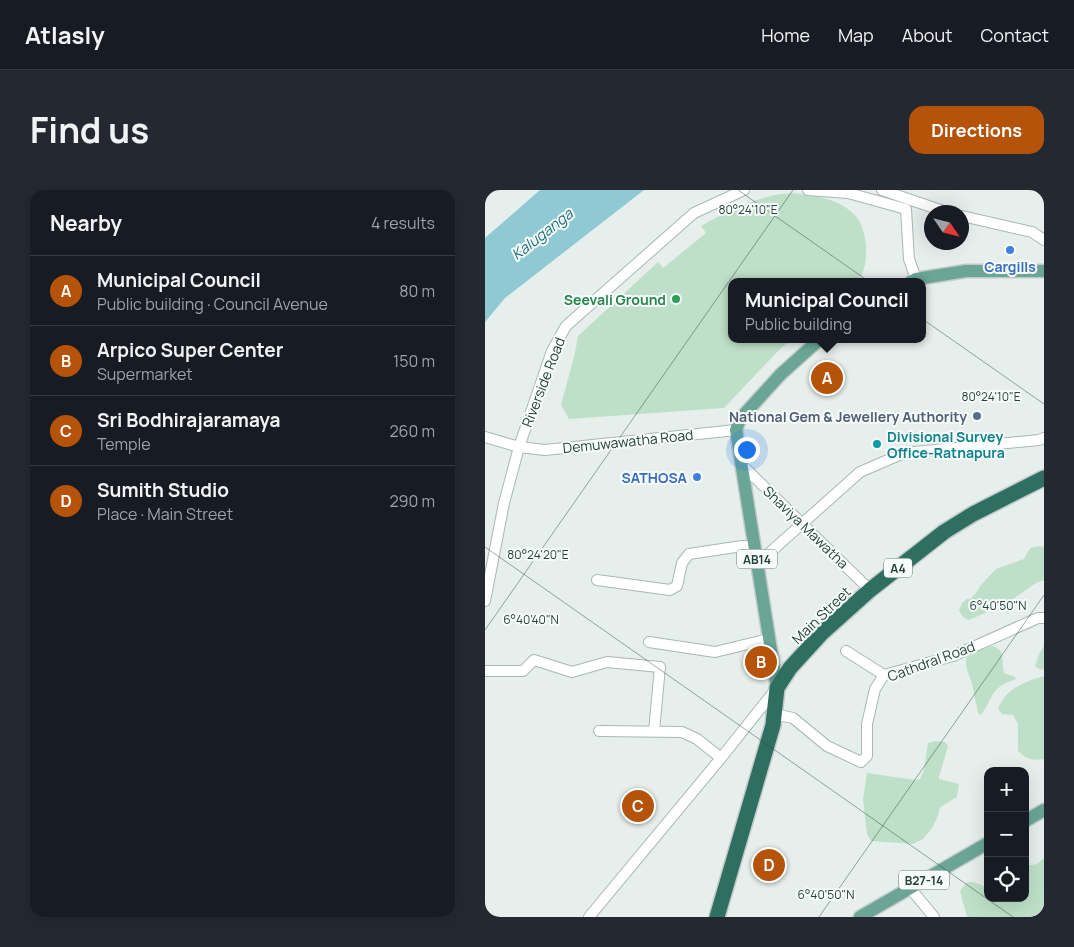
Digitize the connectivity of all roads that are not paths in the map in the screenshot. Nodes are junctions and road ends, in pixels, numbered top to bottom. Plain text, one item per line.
1 (744, 190) edge
2 (808, 190) edge
3 (882, 190) edge
4 (926, 205) edge
5 (969, 218) edge
6 (1044, 240) edge
7 (1044, 271) edge
8 (913, 278) edge
9 (925, 278) edge
10 (816, 343) edge
11 (736, 430) junction
12 (485, 437) edge
13 (1044, 438) edge
14 (519, 447) junction
15 (742, 465) junction
16 (1044, 478) edge
17 (802, 524) junction
18 (755, 546) junction
19 (757, 564) junction
20 (597, 580) dead end
21 (870, 590) junction
22 (485, 601) edge
23 (1044, 618) edge
24 (769, 639) junction
25 (649, 642) dead end
26 (846, 651) dead end
27 (485, 671) edge
28 (884, 675) junction
29 (777, 688) junction
30 (774, 714) junction
31 (599, 732) dead end
32 (653, 732) junction
33 (721, 758) junction
34 (1044, 810) edge
35 (1029, 819) edge
36 (984, 845) edge
37 (910, 888) junction
38 (589, 917) edge
39 (717, 917) edge
40 (860, 917) edge
41 (934, 917) edge

1 - 14 street, Riverside Road
2 - 8 street
3 - 4 street
5 - 6 street
7 - 9 main road
10 - 11 main road
11 - 14 street, Demuwawatha Road
11 - 15 main road, AB14
12 - 14 street, Demuwawatha Road
13 - 17 street
14 - 22 street, Riverside Road
15 - 17 street, Shaviya Mawatha
15 - 18 main road, AB14
16 - 21 highway, Main Street / A4
17 - 19 street
17 - 21 street, Shaviya Mawatha
18 - 19 main road, AB14
18 - 20 street
19 - 24 main road, AB14
21 - 29 highway, Main Street / A4
23 - 28 street, Cathdral Road
24 - 25 street
24 - 29 main road, AB14
26 - 28 street
27 - 32 street
28 - 30 street, Cathdral Road
29 - 30 highway, Main Street / A4
29 - 33 street
30 - 39 highway, Main Street / A4
31 - 32 street
32 - 33 street
33 - 38 street
34 - 35 main road
36 - 37 main road, B27-14
37 - 40 main road, B27-14
37 - 41 street

